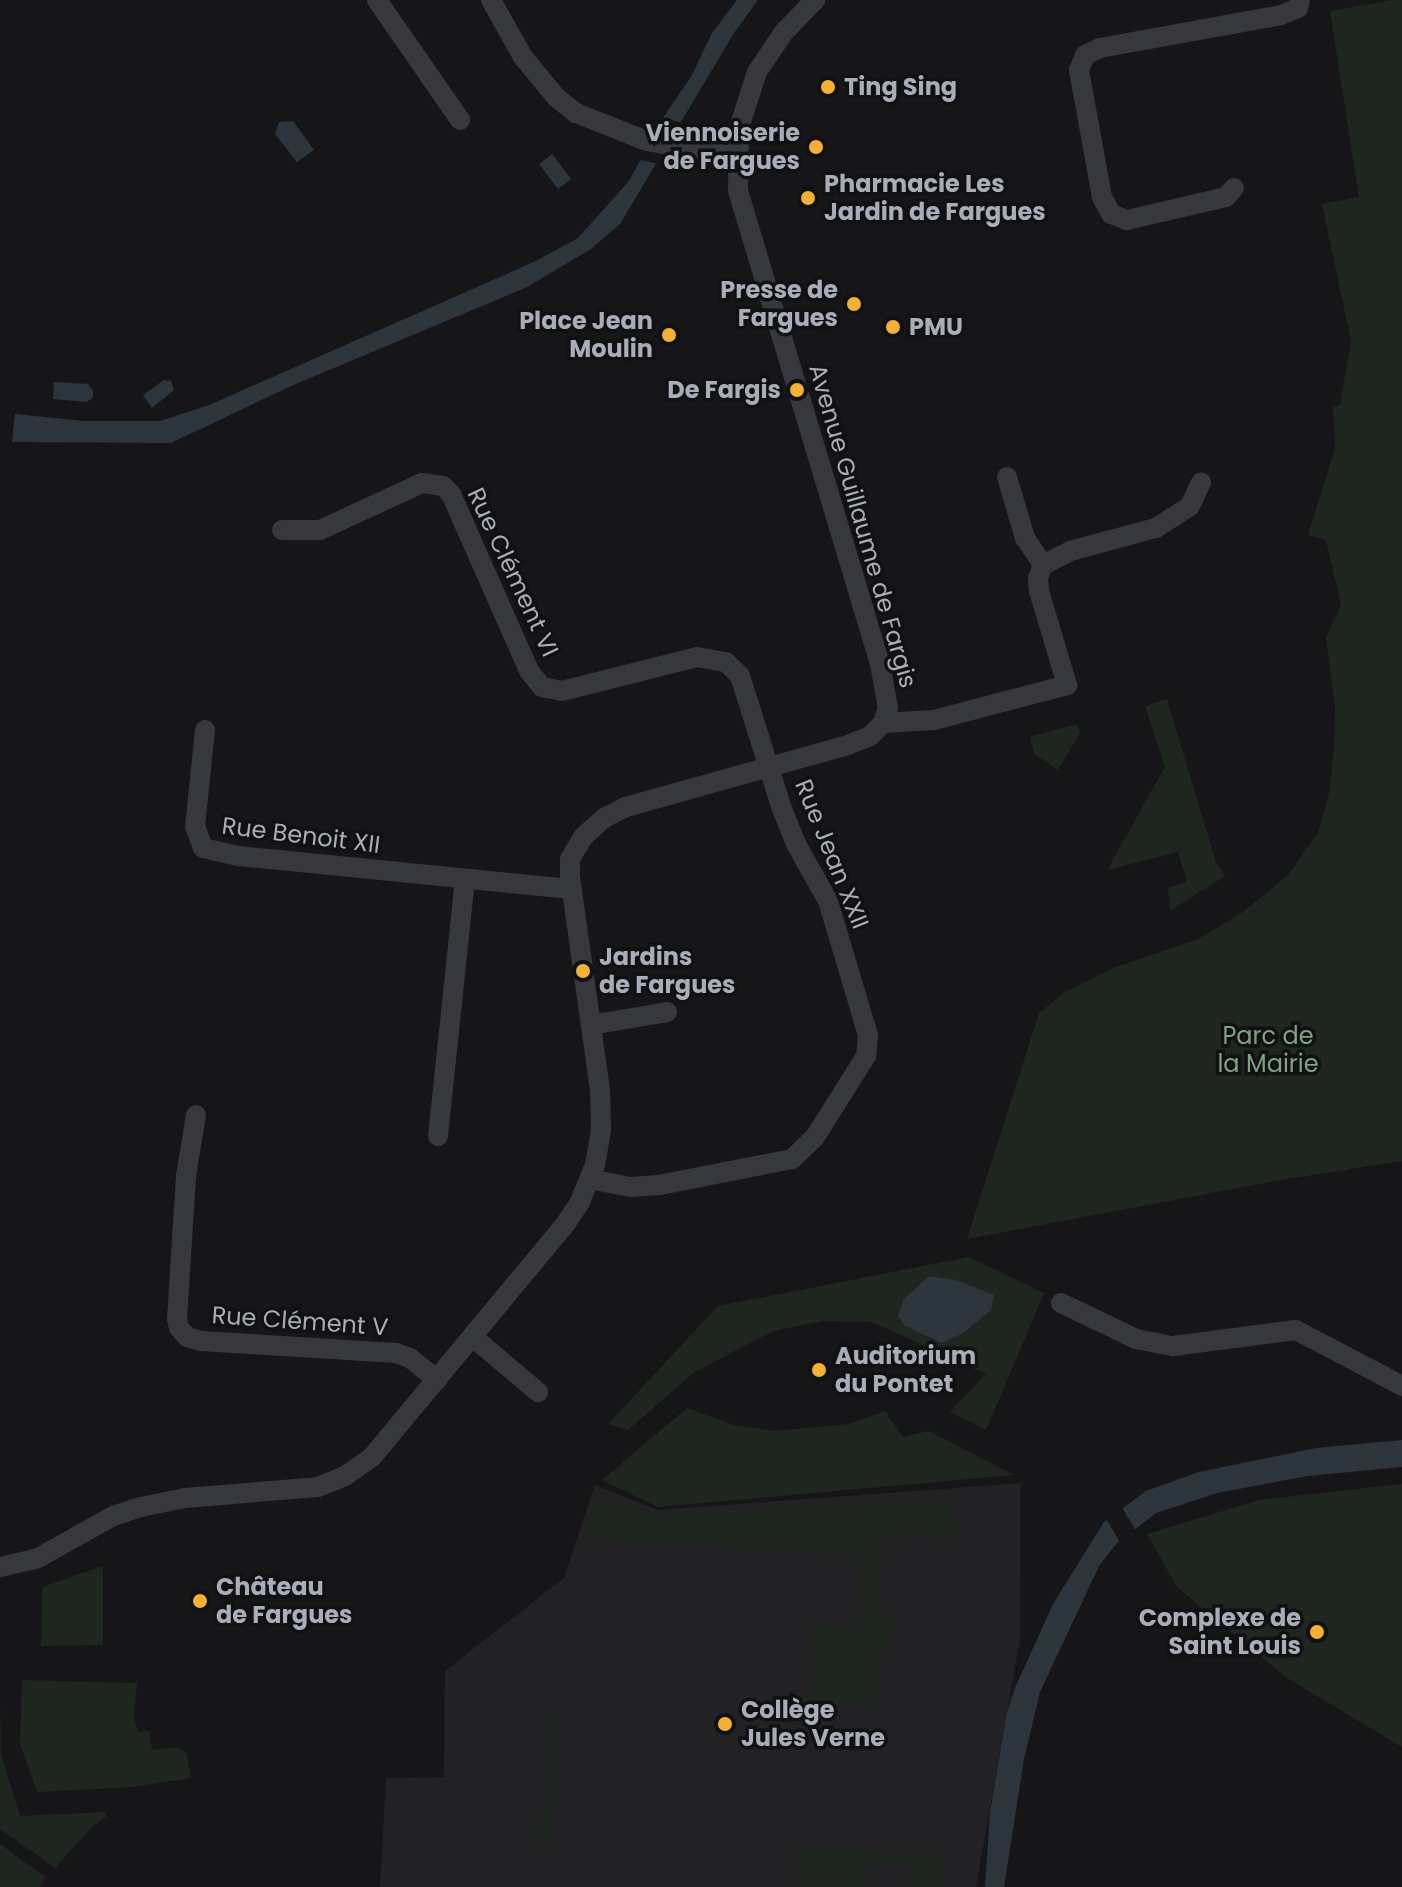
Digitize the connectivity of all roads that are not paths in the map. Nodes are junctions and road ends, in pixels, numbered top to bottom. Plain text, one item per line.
1 (377, 0) edge
2 (491, 0) edge
3 (815, 0) edge
4 (1300, 0) edge
5 (460, 120) dead end
6 (737, 157) junction
7 (1234, 188) dead end
8 (1007, 477) dead end
9 (1201, 482) dead end
10 (282, 530) dead end
11 (1043, 565) junction
12 (883, 723) junction
13 (205, 730) dead end
14 (770, 767) junction
15 (465, 879) junction
16 (571, 889) junction
17 (667, 1012) dead end
18 (591, 1025) junction
19 (196, 1115) dead end
20 (438, 1136) dead end
21 (590, 1179) junction
22 (1061, 1303) dead end
23 (474, 1338) junction
24 (437, 1380) junction
25 (1402, 1386) edge
26 (538, 1392) dead end
27 (0, 1567) edge

1 - 5 street
2 - 6 street
3 - 6 street, Avenue Guillaume de Fargis
4 - 7 street
6 - 12 street, Avenue Guillaume de Fargis
8 - 11 street
9 - 11 street
10 - 14 street, Rue Clément VI
11 - 12 street
12 - 14 street, Avenue Guillaume de Fargis
13 - 15 street, Rue Benoit XII
14 - 16 street, Avenue Guillaume de Fargis
14 - 21 street, Rue Jean XXII
15 - 16 street, Rue Benoit XII
15 - 20 street
16 - 18 street, Avenue Guillaume de Fargis
17 - 18 street
18 - 21 street, Avenue Guillaume de Fargis
19 - 24 street, Rue Clément V
21 - 23 street, Avenue Guillaume de Fargis
22 - 25 street
23 - 24 street, Avenue Guillaume de Fargis
23 - 26 street
24 - 27 street, Avenue Guillaume de Fargis

